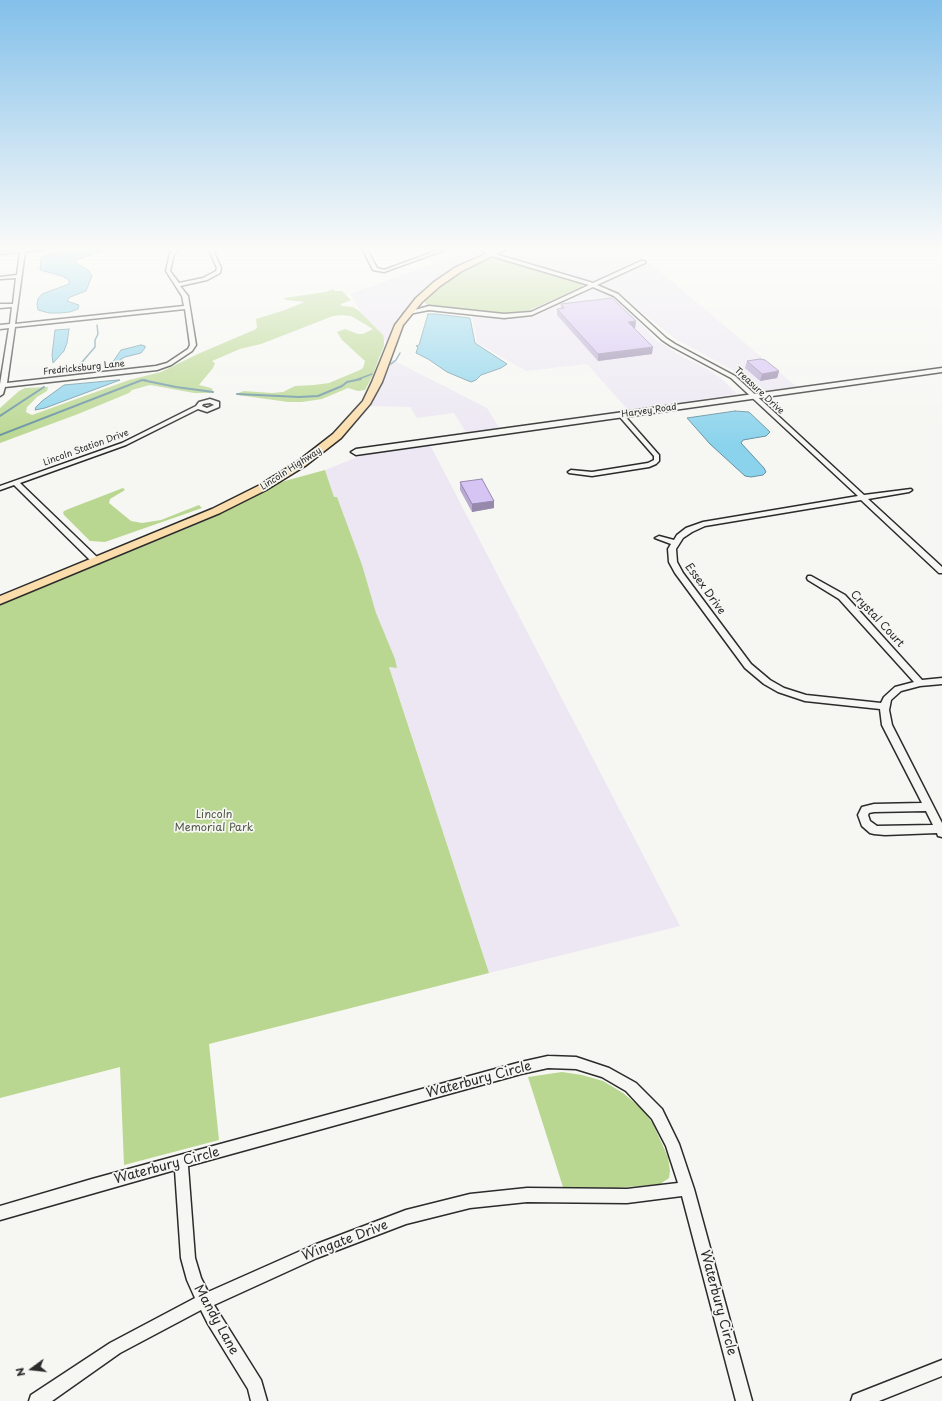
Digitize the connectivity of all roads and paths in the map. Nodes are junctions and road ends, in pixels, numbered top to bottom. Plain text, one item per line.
1 (15, 313) edge
2 (132, 313) edge
3 (188, 313) edge
4 (476, 313) edge
5 (531, 313) edge
6 (636, 313) edge
7 (406, 314) edge
8 (13, 325) junction
9 (0, 327) edge
10 (9, 351) junction
11 (0, 352) edge
12 (942, 370) edge
13 (2, 386) edge
14 (0, 394) edge
15 (753, 397) junction
16 (198, 407) dead end
17 (621, 415) junction
18 (356, 452) dead end
19 (571, 472) dead end
20 (16, 482) junction
21 (0, 488) edge
22 (908, 490) dead end
23 (862, 497) junction
24 (659, 538) dead end
25 (675, 542) junction
26 (96, 560) junction
27 (942, 571) edge
28 (811, 578) dead end
29 (0, 600) edge
30 (942, 681) edge
31 (920, 683) junction
32 (884, 706) junction
33 (928, 807) junction
34 (941, 831) edge
35 (181, 1162) junction
36 (687, 1189) junction
37 (0, 1213) edge
38 (204, 1301) junction
39 (942, 1368) edge
40 (37, 1401) edge
41 (259, 1401) edge
42 (744, 1401) edge
43 (859, 1401) edge

1 - 8 street
2 - 8 street
3 - 13 street, Fredricksburg Lane
4 - 5 street
6 - 15 street, Treasure Drive
7 - 26 main road, Lincoln Highway
8 - 9 street
8 - 10 street
10 - 11 street
10 - 13 street
12 - 15 street, Harvey Road
13 - 14 street
15 - 17 street, Harvey Road
15 - 23 street, Treasure Drive
16 - 20 street, Lincoln Station Drive
17 - 18 street, Harvey Road
17 - 19 street
20 - 21 street, Lincoln Station Drive
20 - 26 street
22 - 23 street
23 - 25 street
23 - 27 street, Treasure Drive
24 - 25 street
25 - 32 street, Essex Drive
26 - 29 main road, Lincoln Highway
28 - 31 street, Crystal Court
30 - 31 street
31 - 32 street
32 - 33 street
33 - 34 street
33 - 34 street
35 - 36 street, Waterbury Circle
35 - 37 street, Waterbury Circle
35 - 38 street, Mandy Lane
36 - 38 street, Wingate Drive
36 - 42 street, Waterbury Circle
38 - 40 street, Wingate Drive
38 - 41 street, Mandy Lane
39 - 43 street

